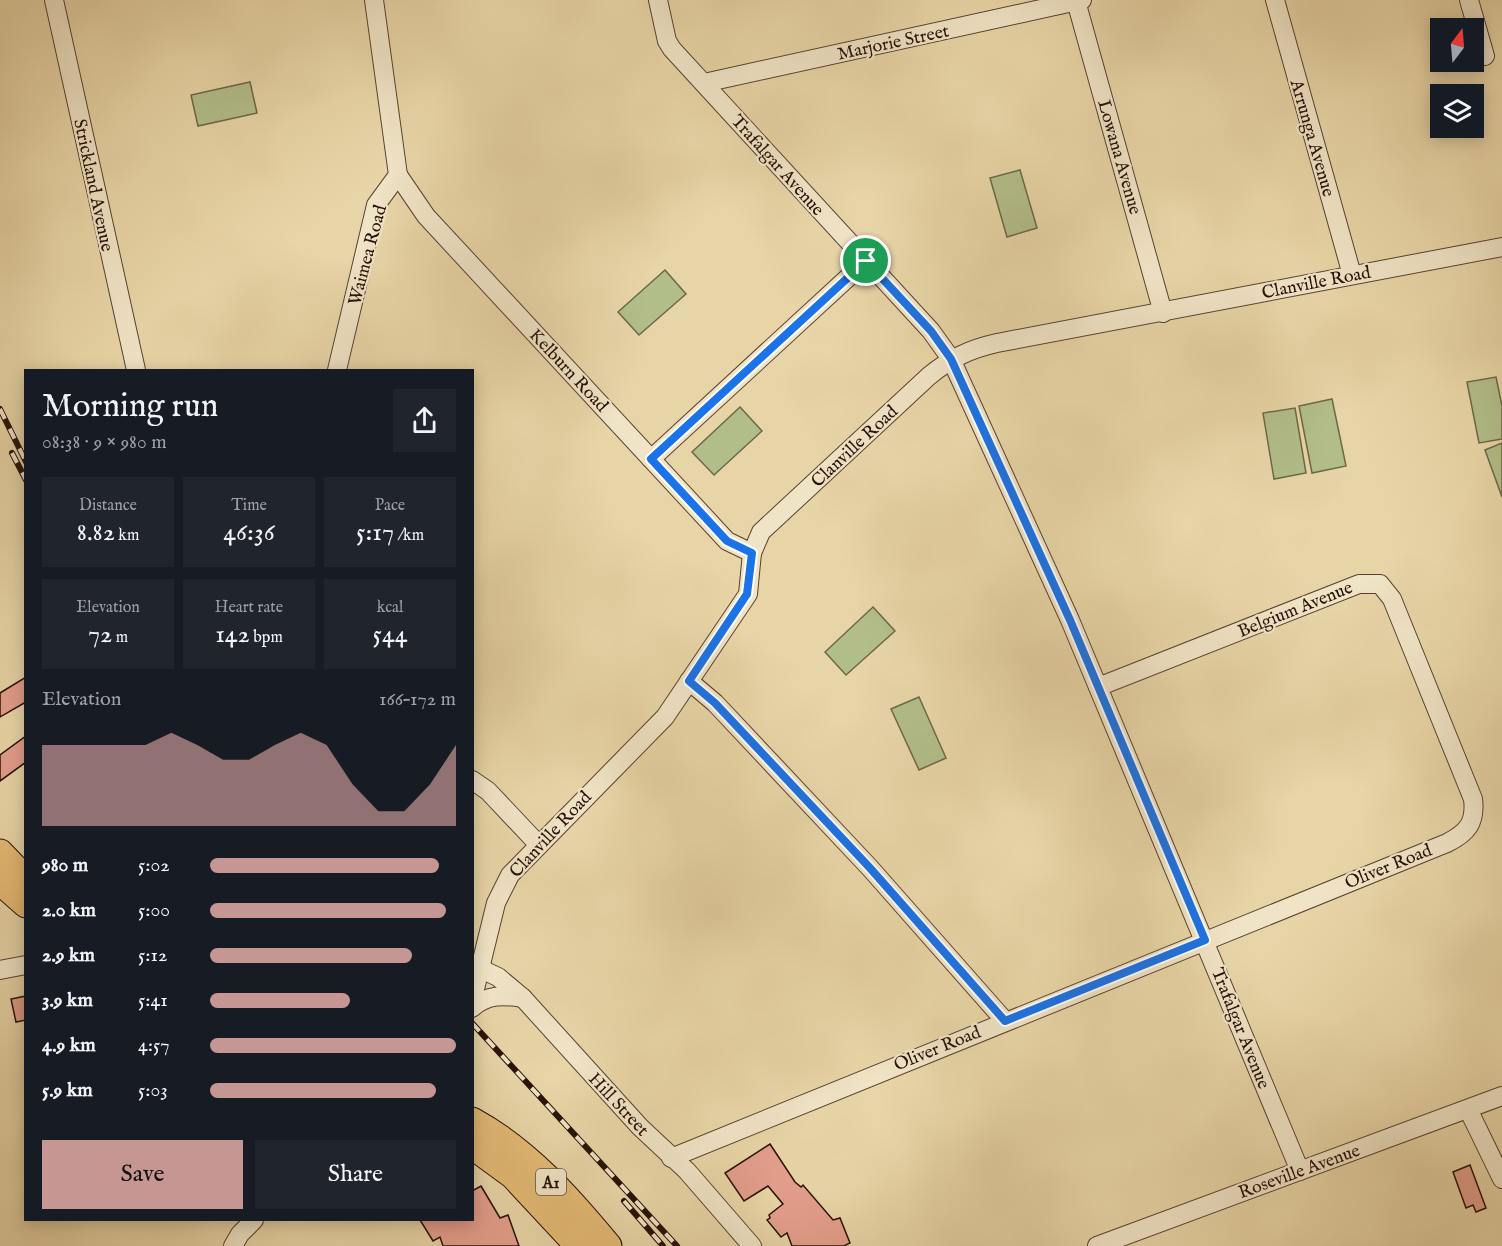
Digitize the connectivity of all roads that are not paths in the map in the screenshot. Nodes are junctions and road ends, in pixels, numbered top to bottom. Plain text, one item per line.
1 (54, 0) edge
2 (374, 0) edge
3 (658, 0) edge
4 (1275, 0) edge
5 (1469, 0) edge
6 (1079, 1) edge
7 (1485, 56) dead end
8 (704, 83) junction
9 (398, 175) junction
10 (1502, 247) edge
11 (866, 261) junction
12 (1352, 275) junction
13 (1163, 312) junction
14 (951, 359) junction
15 (136, 369) edge
16 (338, 369) edge
17 (651, 459) junction
18 (752, 553) junction
19 (689, 681) junction
20 (1098, 687) junction
21 (474, 781) edge
22 (1469, 828) joint
23 (538, 844) junction
24 (0, 853) edge
25 (24, 878) edge
26 (0, 881) edge
27 (24, 902) edge
28 (1205, 940) junction
29 (24, 965) edge
30 (481, 969) junction
31 (0, 970) edge
32 (523, 998) junction
33 (476, 1000) edge
34 (1005, 1021) junction
35 (1502, 1096) edge
36 (1468, 1109) junction
37 (474, 1121) edge
38 (474, 1146) edge
39 (671, 1158) junction
40 (1300, 1171) junction
41 (1502, 1179) edge
42 (253, 1221) edge
43 (233, 1246) edge
44 (579, 1246) edge
45 (608, 1246) edge
46 (752, 1246) edge
47 (1097, 1246) edge

1 - 15 street, Strickland Avenue
2 - 9 street
3 - 8 street, Trafalgar Avenue
4 - 12 street, Arrunga Avenue
5 - 7 street
6 - 8 street, Marjorie Street
6 - 13 street, Lowana Avenue
8 - 11 street, Trafalgar Avenue
9 - 16 street, Waimea Road
9 - 17 street, Kelburn Road
10 - 12 street, Clanville Road
11 - 14 street, Trafalgar Avenue
11 - 17 street
12 - 13 street, Clanville Road
13 - 14 street, Clanville Road
14 - 18 street, Clanville Road
14 - 20 street, Trafalgar Avenue
17 - 18 street, Kelburn Road
18 - 19 street, Clanville Road
19 - 23 street, Clanville Road
19 - 34 street
20 - 22 street, Belgium Avenue
20 - 28 street, Trafalgar Avenue
21 - 23 street
22 - 28 street, Oliver Road
23 - 30 street, Clanville Road
24 - 25 highway
26 - 27 highway
28 - 34 street, Oliver Road
28 - 40 street, Trafalgar Avenue
29 - 31 street
30 - 32 street, Hill Street
30 - 33 street, Clanville Road
32 - 33 street
32 - 39 street, Hill Street
34 - 39 street, Oliver Road
35 - 36 street, Roseville Avenue
36 - 40 street, Roseville Avenue
36 - 41 street
37 - 45 highway, A1
38 - 44 highway, A1
39 - 46 street, Hill Street
40 - 47 street, Roseville Avenue
42 - 43 street

